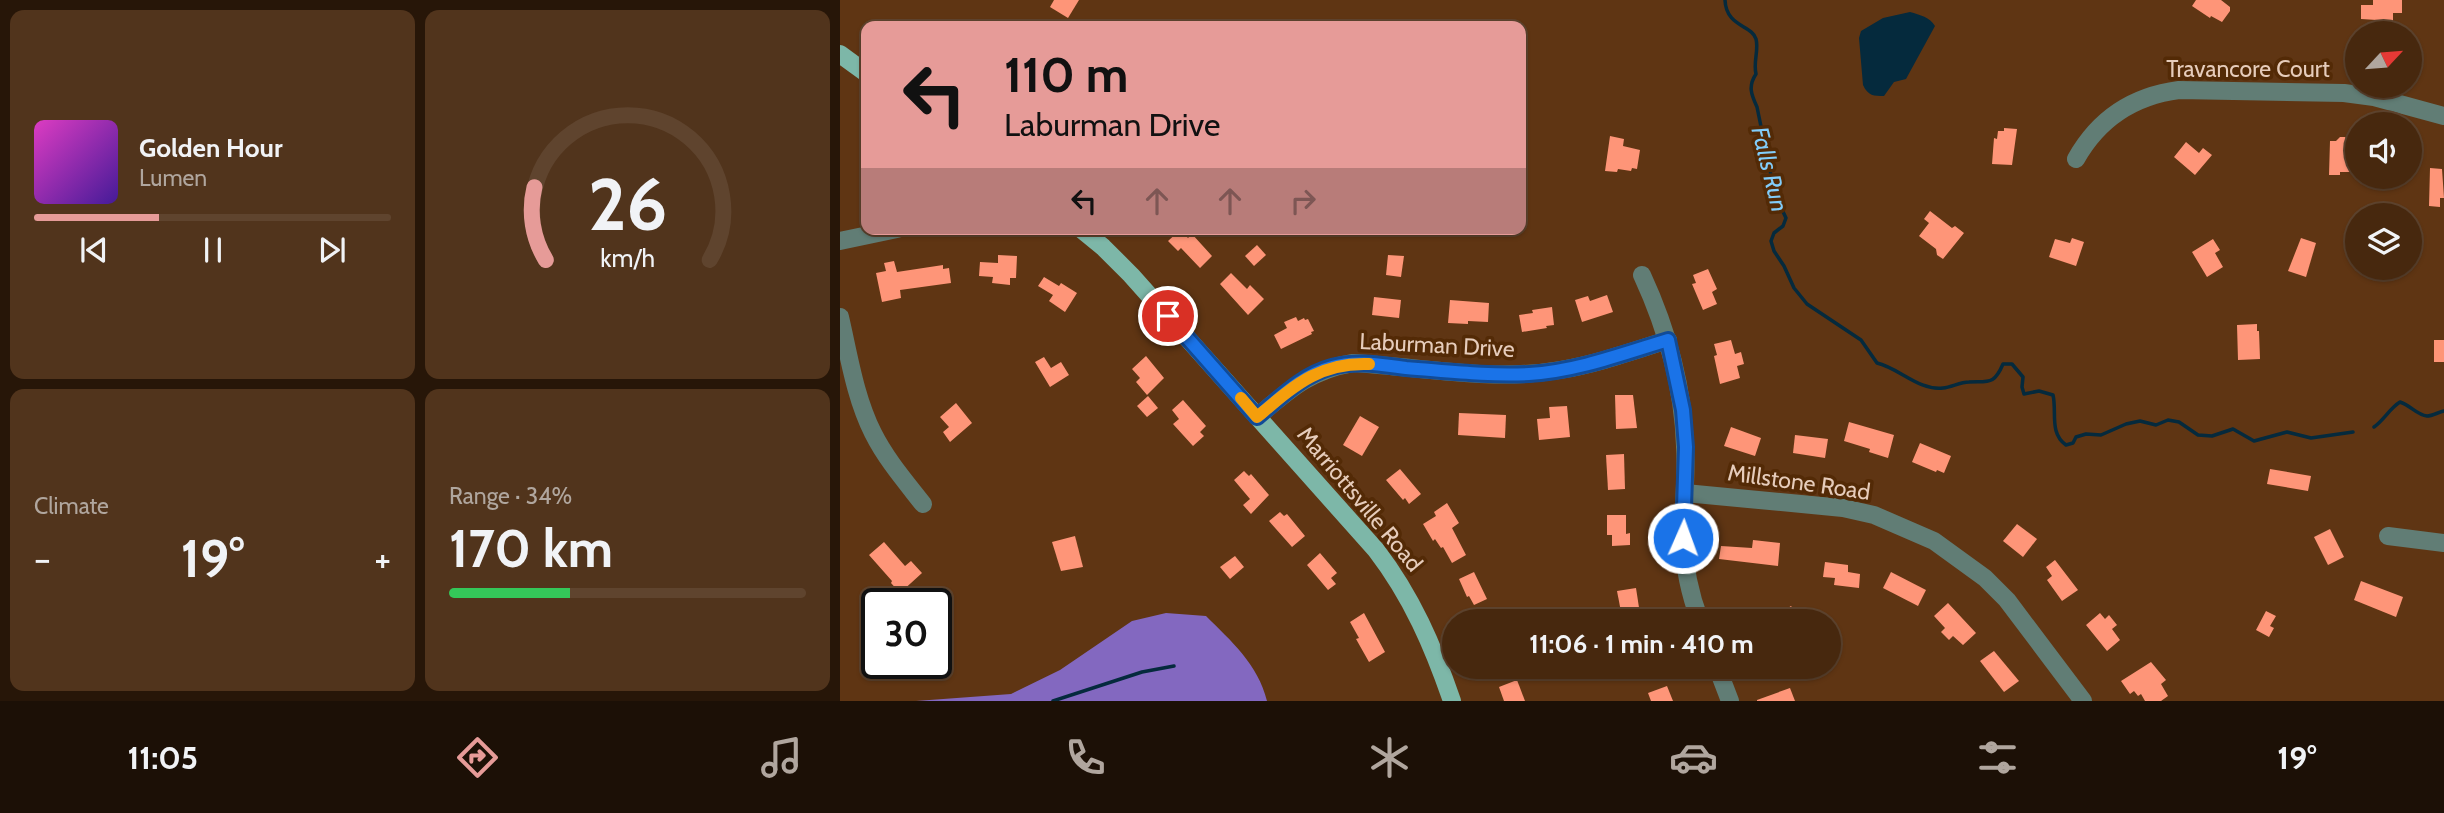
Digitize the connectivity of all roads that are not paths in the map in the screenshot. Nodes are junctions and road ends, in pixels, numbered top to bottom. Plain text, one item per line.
1 (840, 54) edge
2 (861, 69) edge
3 (2444, 116) edge
4 (2076, 159) dead end
5 (868, 235) edge
6 (1088, 235) edge
7 (840, 241) edge
8 (1642, 275) dead end
9 (840, 317) edge
10 (1668, 340) junction
11 (1257, 417) junction
12 (1685, 493) junction
13 (923, 504) dead end
14 (2388, 536) dead end
15 (2444, 543) edge
16 (1697, 609) edge
17 (1722, 679) edge
18 (1452, 701) edge
19 (1730, 701) edge
20 (2083, 701) edge

1 - 2 main road
3 - 4 street, Travancore Court
5 - 7 street
6 - 11 main road, Marriottsville Road
8 - 10 street
9 - 13 street
10 - 11 street, Laburman Drive
10 - 12 street
11 - 18 main road, Marriottsville Road
12 - 16 street
12 - 20 street, Millstone Road
14 - 15 street
17 - 19 street

